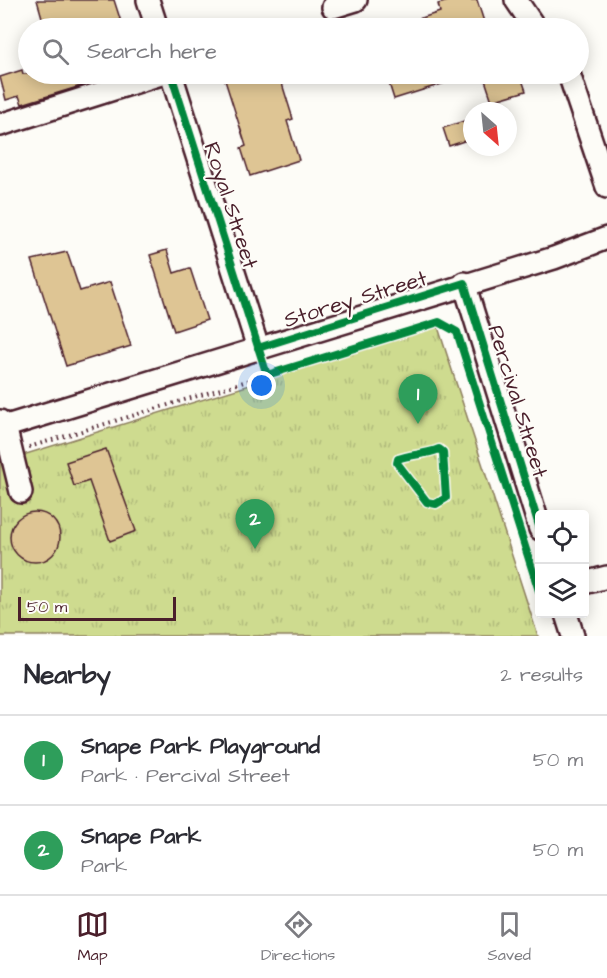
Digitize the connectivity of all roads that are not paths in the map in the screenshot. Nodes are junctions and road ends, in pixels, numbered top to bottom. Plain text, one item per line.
1 (148, 0) edge
2 (356, 0) edge
3 (516, 0) edge
4 (333, 8) dead end
5 (154, 18) edge
6 (528, 18) edge
7 (128, 84) edge
8 (174, 84) edge
9 (571, 84) edge
10 (0, 124) edge
11 (607, 187) edge
12 (607, 238) edge
13 (464, 283) junction
14 (258, 348) junction
15 (2, 425) edge
16 (21, 492) dead end
17 (535, 513) edge
18 (607, 577) edge
19 (589, 582) edge
20 (567, 618) edge
21 (573, 636) edge

1 - 5 street
2 - 4 street
3 - 6 street
7 - 10 street
8 - 14 street, Royal Street
9 - 11 street
12 - 13 street, Storey Street
13 - 14 street, Storey Street
13 - 17 street, Percival Street
14 - 15 street, Storey Street
15 - 16 street
18 - 19 street
20 - 21 street

